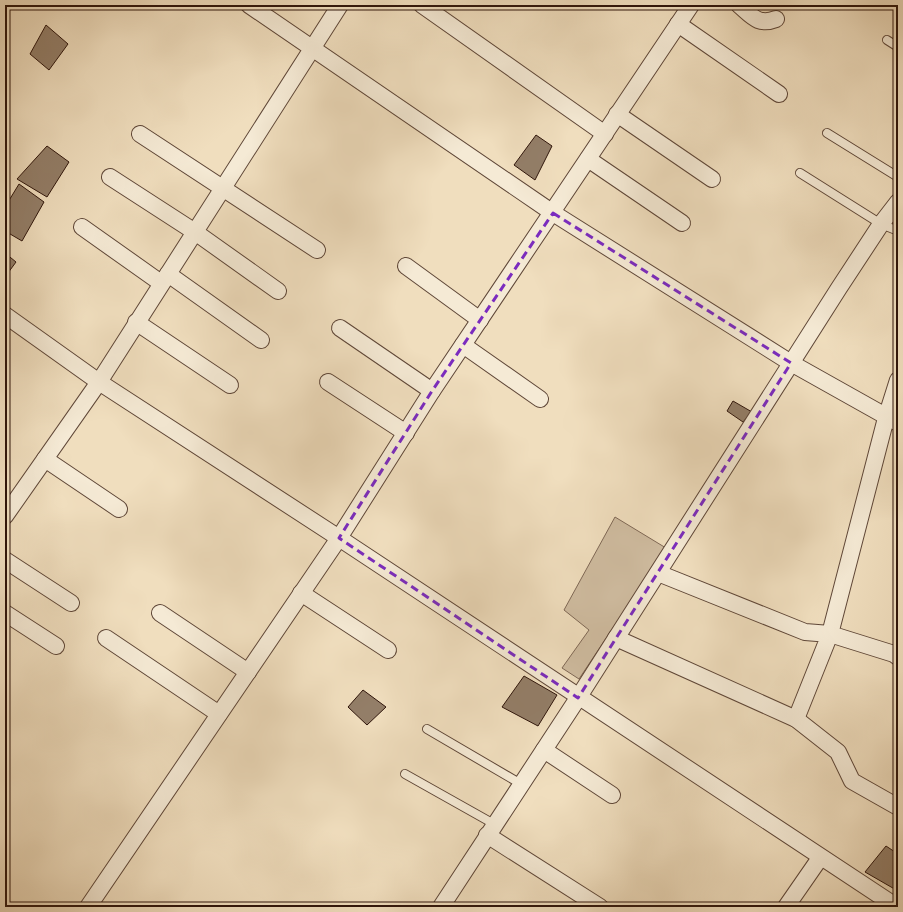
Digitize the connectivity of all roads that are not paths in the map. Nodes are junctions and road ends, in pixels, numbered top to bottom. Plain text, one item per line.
1 (249, 5) edge
2 (340, 5) edge
3 (422, 5) edge
4 (691, 5) edge
5 (739, 5) edge
6 (776, 19) dead end
7 (678, 24) junction
8 (887, 40) dead end
9 (898, 47) edge
10 (311, 48) junction
11 (779, 94) dead end
12 (617, 114) junction
13 (827, 133) dead end
14 (140, 134) dead end
15 (605, 134) junction
16 (588, 159) junction
17 (800, 173) dead end
18 (110, 177) dead end
19 (898, 177) edge
20 (712, 179) dead end
21 (222, 189) junction
22 (898, 202) edge
23 (553, 213) junction
24 (682, 223) dead end
25 (881, 224) junction
26 (82, 227) dead end
27 (898, 231) edge
28 (195, 232) junction
29 (317, 250) dead end
30 (406, 266) dead end
31 (164, 279) junction
32 (278, 291) dead end
33 (5, 315) edge
34 (480, 320) junction
35 (136, 322) junction
36 (340, 328) dead end
37 (262, 340) dead end
38 (463, 346) junction
39 (792, 363) junction
40 (898, 380) edge
41 (99, 382) junction
42 (328, 382) dead end
43 (230, 384) dead end
44 (432, 391) junction
45 (540, 399) dead end
46 (892, 421) edge
47 (406, 433) junction
48 (45, 459) junction
49 (119, 509) dead end
50 (5, 516) edge
51 (339, 538) junction
52 (5, 560) edge
53 (658, 573) junction
54 (301, 593) junction
55 (70, 602) dead end
56 (5, 613) edge
57 (160, 613) dead end
58 (830, 634) junction
59 (106, 638) dead end
60 (616, 638) junction
61 (56, 646) dead end
62 (388, 650) dead end
63 (898, 657) edge
64 (248, 672) junction
65 (578, 698) junction
66 (219, 714) junction
67 (796, 719) junction
68 (427, 729) dead end
69 (544, 750) junction
70 (405, 774) dead end
71 (521, 784) junction
72 (612, 795) dead end
73 (898, 807) edge
74 (491, 830) junction
75 (820, 858) junction
76 (88, 907) edge
77 (441, 907) edge
78 (600, 907) edge
79 (786, 907) edge
80 (897, 907) edge

1 - 10 street
2 - 10 street
3 - 15 street
4 - 7 street
5 - 6 street
7 - 11 street
7 - 12 street
8 - 9 lane
10 - 21 street
10 - 23 street
12 - 15 street
12 - 20 street
13 - 19 lane
14 - 21 street
15 - 16 street
16 - 23 street
16 - 24 street
17 - 25 lane
18 - 28 street
21 - 28 street
21 - 29 street
22 - 25 street
23 - 34 street
23 - 39 street
25 - 27 lane
25 - 39 street
26 - 31 street
28 - 31 street
28 - 32 street
30 - 34 street
31 - 35 street
31 - 37 street
33 - 41 street
34 - 38 street
35 - 41 street
35 - 43 street
36 - 44 street
38 - 44 street
38 - 45 street
39 - 46 street
39 - 53 street
40 - 46 street
41 - 48 street
41 - 51 street
42 - 47 street
44 - 47 street
46 - 58 street
47 - 51 street
48 - 49 street
48 - 50 street
51 - 54 street
51 - 65 street
52 - 55 street
53 - 58 street
53 - 60 street
54 - 62 street
54 - 64 street
56 - 61 street
57 - 64 street
58 - 63 street
58 - 67 street
59 - 66 street
60 - 65 street
60 - 67 street
64 - 66 street
65 - 69 street
65 - 75 street
66 - 76 street
67 - 73 street
68 - 71 lane
69 - 71 street
69 - 72 street
70 - 74 lane
71 - 74 street
74 - 77 street
74 - 78 street
75 - 79 street
75 - 80 street

